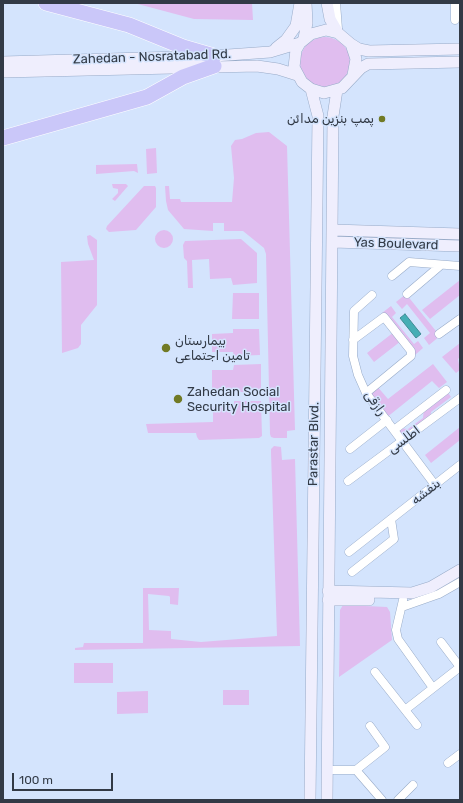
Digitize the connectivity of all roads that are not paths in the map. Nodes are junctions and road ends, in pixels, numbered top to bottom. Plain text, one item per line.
1 (46, 3) edge
2 (300, 3) edge
3 (306, 3) edge
4 (327, 3) edge
5 (336, 3) edge
6 (455, 3) edge
7 (454, 20) dead end
8 (338, 33) junction
9 (302, 41) junction
10 (351, 44) junction
11 (460, 49) edge
12 (270, 52) junction
13 (214, 61) junction
14 (3, 62) edge
15 (460, 62) edge
16 (3, 72) edge
17 (297, 75) junction
18 (353, 75) junction
19 (311, 89) junction
20 (337, 90) junction
21 (318, 116) junction
22 (333, 116) junction
23 (3, 138) edge
24 (333, 230) junction
25 (350, 230) junction
26 (460, 234) edge
27 (333, 242) junction
28 (349, 242) junction
29 (460, 246) edge
30 (441, 265) junction
31 (460, 266) edge
32 (392, 276) dead end
33 (407, 294) dead end
34 (372, 295) dead end
35 (460, 319) edge
36 (439, 334) dead end
37 (353, 340) junction
38 (446, 390) dead end
39 (366, 393) junction
40 (460, 398) edge
41 (331, 416) junction
42 (314, 417) junction
43 (387, 420) junction
44 (394, 430) junction
45 (403, 441) junction
46 (350, 449) dead end
47 (460, 465) edge
48 (348, 481) dead end
49 (435, 484) junction
50 (391, 519) junction
51 (349, 552) dead end
52 (460, 570) edge
53 (352, 572) dead end
54 (460, 578) edge
55 (460, 582) edge
56 (328, 595) junction
57 (403, 600) junction
58 (441, 642) dead end
59 (460, 667) edge
60 (375, 672) dead end
61 (433, 688) junction
62 (405, 710) junction
63 (417, 725) dead end
64 (370, 726) dead end
65 (460, 754) edge
66 (448, 763) dead end
67 (327, 770) junction
68 (356, 770) junction
69 (414, 785) dead end
70 (310, 800) edge
71 (327, 800) edge
72 (382, 800) edge
73 (398, 800) edge

1 - 13 highway
2 - 12 main road
3 - 9 main road
4 - 8 main road
5 - 8 street
6 - 7 street
8 - 9 main road
8 - 10 main road
9 - 12 main road, Zahedan - Nosratabad Rd.
9 - 17 main road
10 - 11 main road
10 - 18 main road
12 - 13 main road, Zahedan - Nosratabad Rd.
13 - 14 main road, Zahedan - Nosratabad Rd.
13 - 16 main road, Zahedan - Nosratabad Rd.
13 - 17 main road, Zahedan - Nosratabad Rd.
13 - 23 highway
15 - 18 main road
17 - 19 main road
18 - 20 main road
19 - 20 main road
19 - 21 main road, Parastar Blvd.
20 - 22 main road, Parastar Blvd.
21 - 22 main road
21 - 42 main road, Parastar Blvd.
22 - 24 main road, Parastar Blvd.
24 - 25 main road, Yas Boulevard
24 - 27 main road, Parastar Blvd.
25 - 26 main road, Yas Boulevard
25 - 28 main road
27 - 28 main road, Yas Boulevard
27 - 41 main road, Parastar Blvd.
28 - 29 main road, Yas Boulevard
30 - 31 street
30 - 32 street
30 - 33 street
34 - 37 street, رازقی
35 - 36 street
37 - 39 street, رازقی
37 - 39 street
38 - 44 street
39 - 43 street, رازقی
40 - 45 street, اطلسی
41 - 42 main road
41 - 56 main road, Parastar Blvd.
42 - 70 main road, Parastar Blvd.
43 - 44 street, رازقی
43 - 46 street
44 - 45 street, رازقی
45 - 48 street, اطلسی
45 - 49 street, رازقی
47 - 49 street, بنفشه
49 - 50 street, بنفشه
50 - 51 street, بنفشه
50 - 53 street
52 - 57 main road
54 - 57 main road
55 - 57 street
56 - 57 main road
56 - 67 main road, Parastar Blvd.
57 - 61 street
58 - 59 street
59 - 61 street
60 - 62 street
61 - 62 street
62 - 63 street
64 - 68 street
65 - 66 street
67 - 68 street
67 - 71 main road, Parastar Blvd.
68 - 72 street
69 - 73 street

